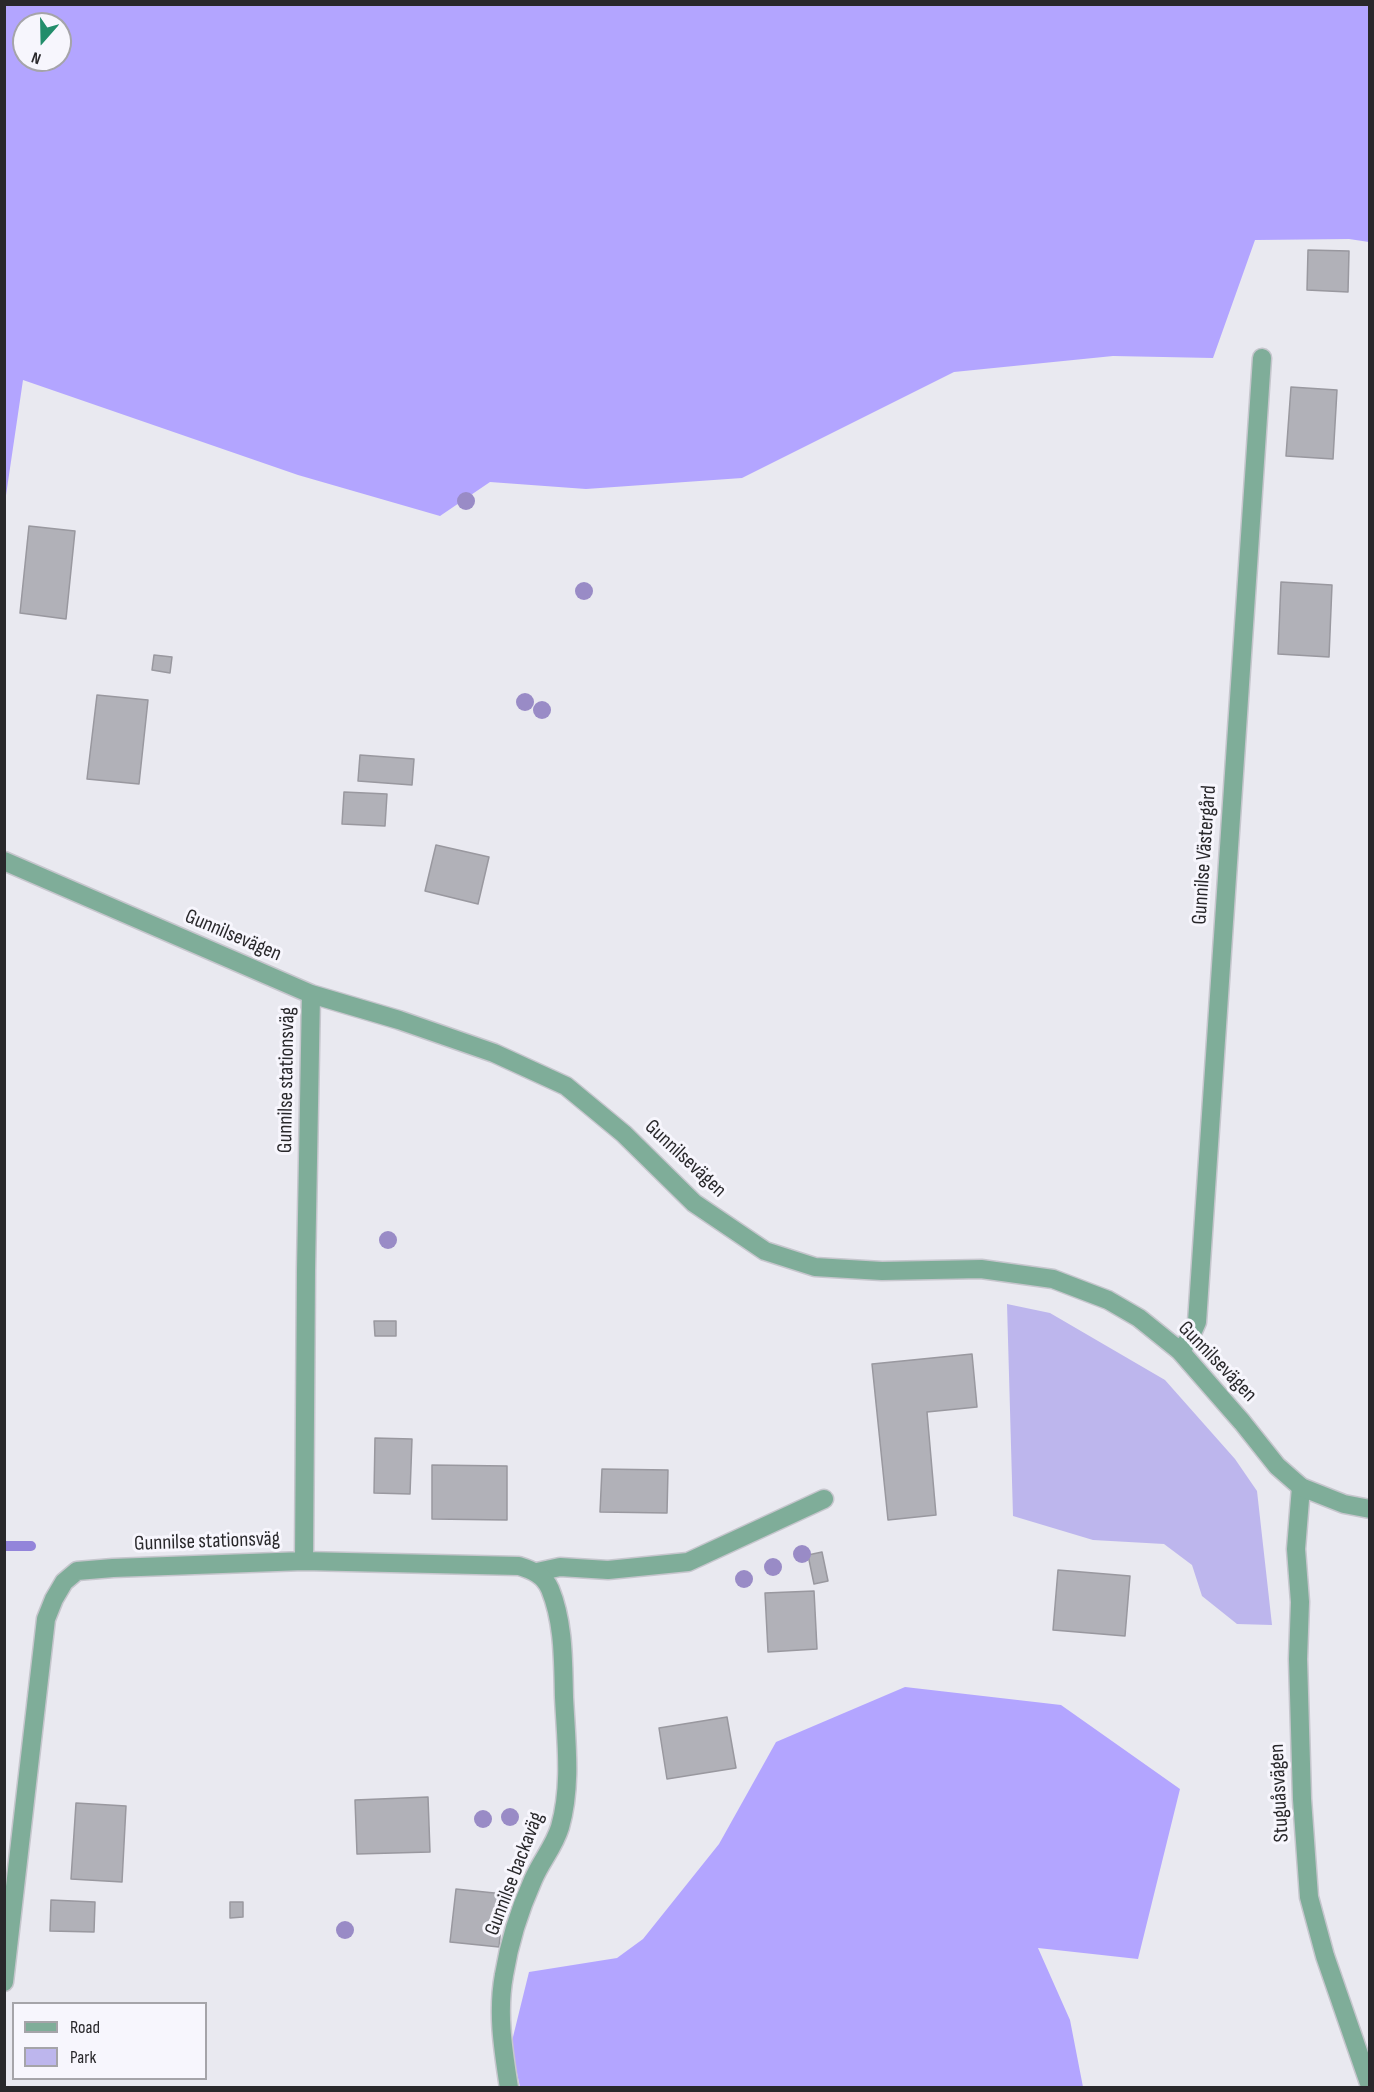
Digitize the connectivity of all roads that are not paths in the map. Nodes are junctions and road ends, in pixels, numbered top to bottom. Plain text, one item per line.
1 (1262, 358) dead end
2 (4, 861) edge
3 (311, 994) junction
4 (1180, 1351) junction
5 (1301, 1488) junction
6 (824, 1499) dead end
7 (1370, 1509) edge
8 (304, 1561) junction
9 (537, 1572) junction
10 (4, 1982) edge
11 (1370, 2086) edge
12 (509, 2088) edge

1 - 4 street, Gunnilse Västergård
2 - 3 street, Gunnilsevägen
3 - 4 street, Gunnilsevägen
3 - 8 street, Gunnilse stationsväg
4 - 5 street, Gunnilsevägen
5 - 7 street, Gunnilsevägen
5 - 11 street, Stuguåsvägen
6 - 9 street
8 - 9 street
8 - 10 street, Gunnilse stationsväg
9 - 12 street, Gunnilse backaväg

